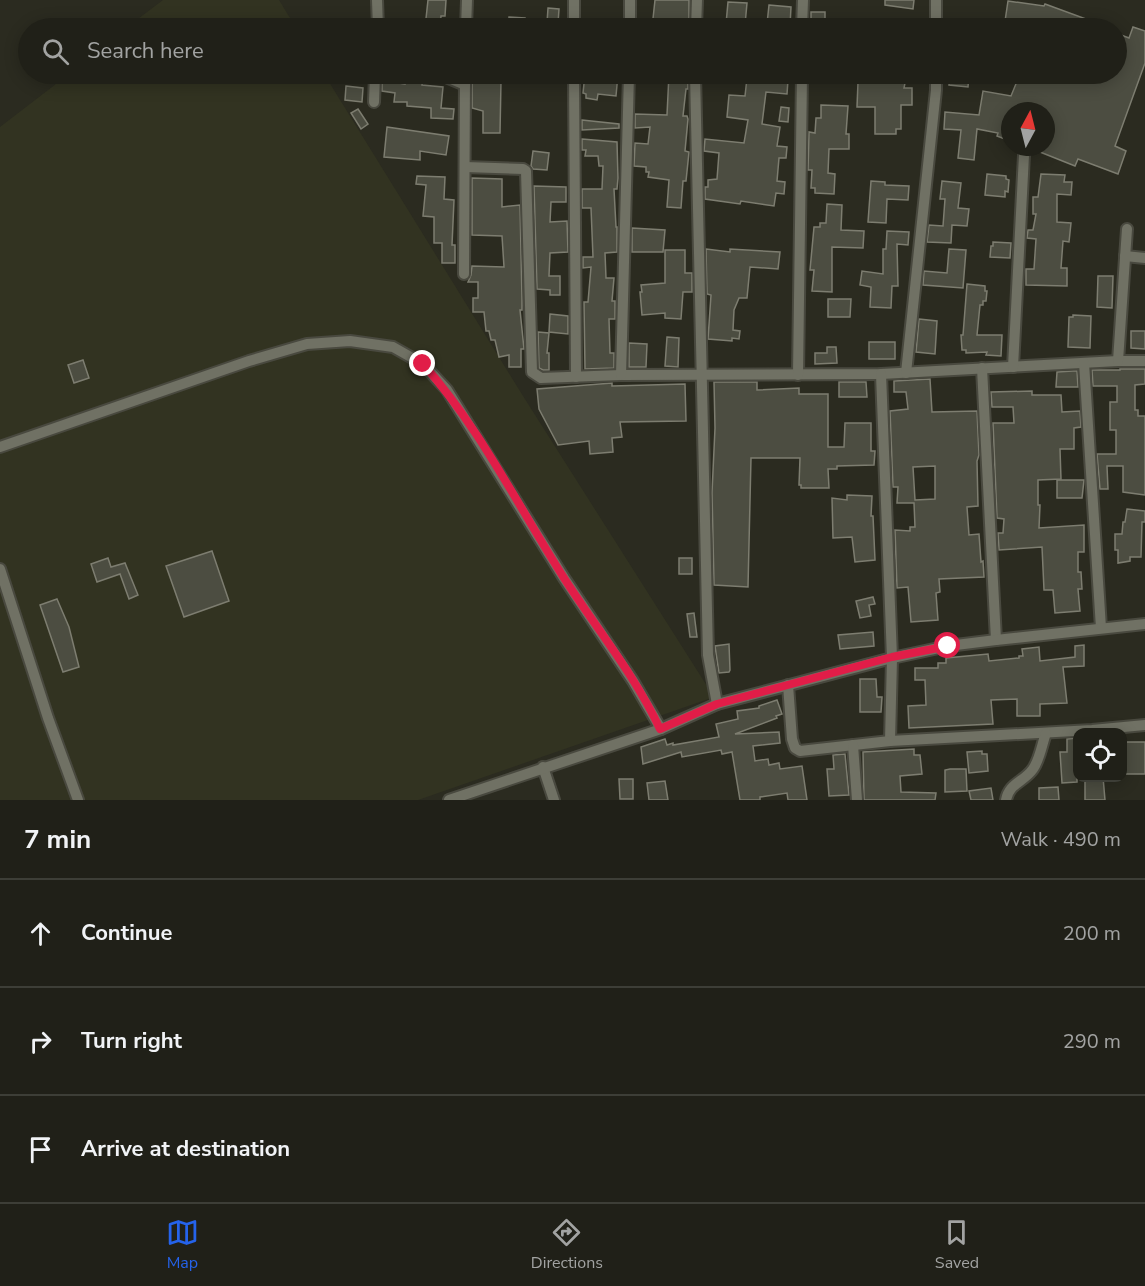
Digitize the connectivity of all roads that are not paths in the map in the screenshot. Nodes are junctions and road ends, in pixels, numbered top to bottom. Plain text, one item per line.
1 (377, 0) edge
2 (467, 0) edge
3 (574, 0) edge
4 (630, 0) edge
5 (697, 0) edge
6 (803, 0) edge
7 (936, 0) edge
8 (378, 18) edge
9 (466, 18) edge
10 (574, 18) edge
11 (630, 18) edge
12 (696, 18) edge
13 (802, 18) edge
14 (936, 18) edge
15 (375, 84) edge
16 (574, 84) edge
17 (628, 84) edge
18 (695, 84) edge
19 (802, 84) edge
20 (936, 84) edge
21 (465, 85) edge
22 (374, 102) dead end
23 (1024, 156) edge
24 (465, 167) junction
25 (1127, 229) dead end
26 (1125, 256) junction
27 (1145, 258) edge
28 (464, 274) dead end
29 (1118, 361) junction
30 (1145, 361) edge
31 (1084, 363) junction
32 (1013, 367) junction
33 (982, 368) junction
34 (906, 373) junction
35 (881, 374) junction
36 (621, 375) junction
37 (702, 375) junction
38 (798, 375) junction
39 (576, 377) junction
40 (0, 447) edge
41 (0, 569) edge
42 (1145, 624) edge
43 (1101, 628) junction
44 (996, 640) junction
45 (892, 657) junction
46 (788, 685) junction
47 (717, 704) junction
48 (1145, 725) edge
49 (660, 729) junction
50 (1046, 733) junction
51 (890, 741) junction
52 (854, 745) junction
53 (543, 767) junction
54 (78, 800) edge
55 (449, 800) edge
56 (554, 800) edge
57 (857, 800) edge
58 (1006, 800) edge

1 - 8 street
2 - 9 street
3 - 10 street
4 - 11 street
5 - 12 street
6 - 13 street
7 - 14 street
15 - 22 street
16 - 39 street
17 - 36 street
18 - 37 street
19 - 38 street
20 - 34 street
21 - 24 street
23 - 32 street
24 - 28 street
24 - 39 street
25 - 26 street
26 - 27 street
26 - 29 street
29 - 30 street
29 - 31 street
31 - 32 street
31 - 43 street
32 - 33 street
33 - 34 street
33 - 44 street
34 - 35 street
35 - 38 street
35 - 45 street
36 - 37 street
36 - 39 street
37 - 38 street
37 - 47 street
40 - 49 street
41 - 54 street
42 - 43 street
43 - 44 street
44 - 45 street
45 - 46 street
45 - 51 street
46 - 47 street
46 - 52 street
47 - 49 street
48 - 50 street
49 - 53 street
50 - 51 street
50 - 58 street
51 - 52 street
52 - 57 street
53 - 55 street
53 - 56 street

